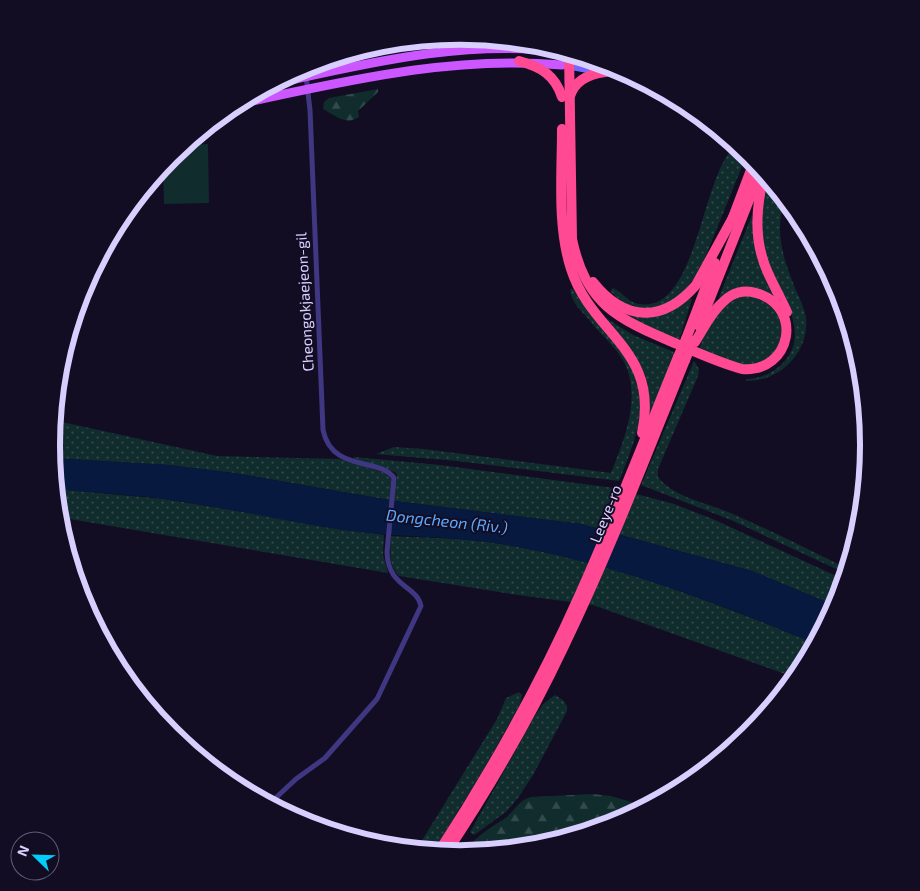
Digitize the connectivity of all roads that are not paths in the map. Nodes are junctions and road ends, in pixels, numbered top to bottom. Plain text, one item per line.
1 (517, 49) edge
2 (566, 60) edge
3 (519, 61) junction
4 (565, 65) junction
5 (605, 72) joint
6 (306, 76) joint
7 (309, 89) junction
8 (565, 98) junction
9 (259, 100) edge
10 (753, 173) edge
11 (753, 173) edge
12 (762, 182) edge
13 (734, 214) junction
14 (564, 231) junction
15 (572, 239) junction
16 (691, 341) junction
17 (633, 479) junction
18 (526, 712) junction
19 (274, 800) edge
20 (443, 845) edge
21 (451, 846) edge

1 - 6 main road
2 - 4 highway
3 - 4 main road
3 - 7 main road
3 - 8 highway
4 - 5 main road
4 - 8 highway
5 - 8 highway
6 - 7 street, Cheongokjaejeon-gil
7 - 9 main road
7 - 19 street, Cheongokjaejeon-gil
8 - 14 highway
8 - 15 highway
10 - 13 highway
11 - 16 highway
12 - 14 highway
13 - 15 highway
13 - 16 highway
14 - 17 highway
15 - 16 highway
16 - 17 highway, Leeye-ro, bridge
17 - 18 highway, Leeye-ro
18 - 20 highway, Leeye-ro
18 - 21 highway, Leeye-ro

